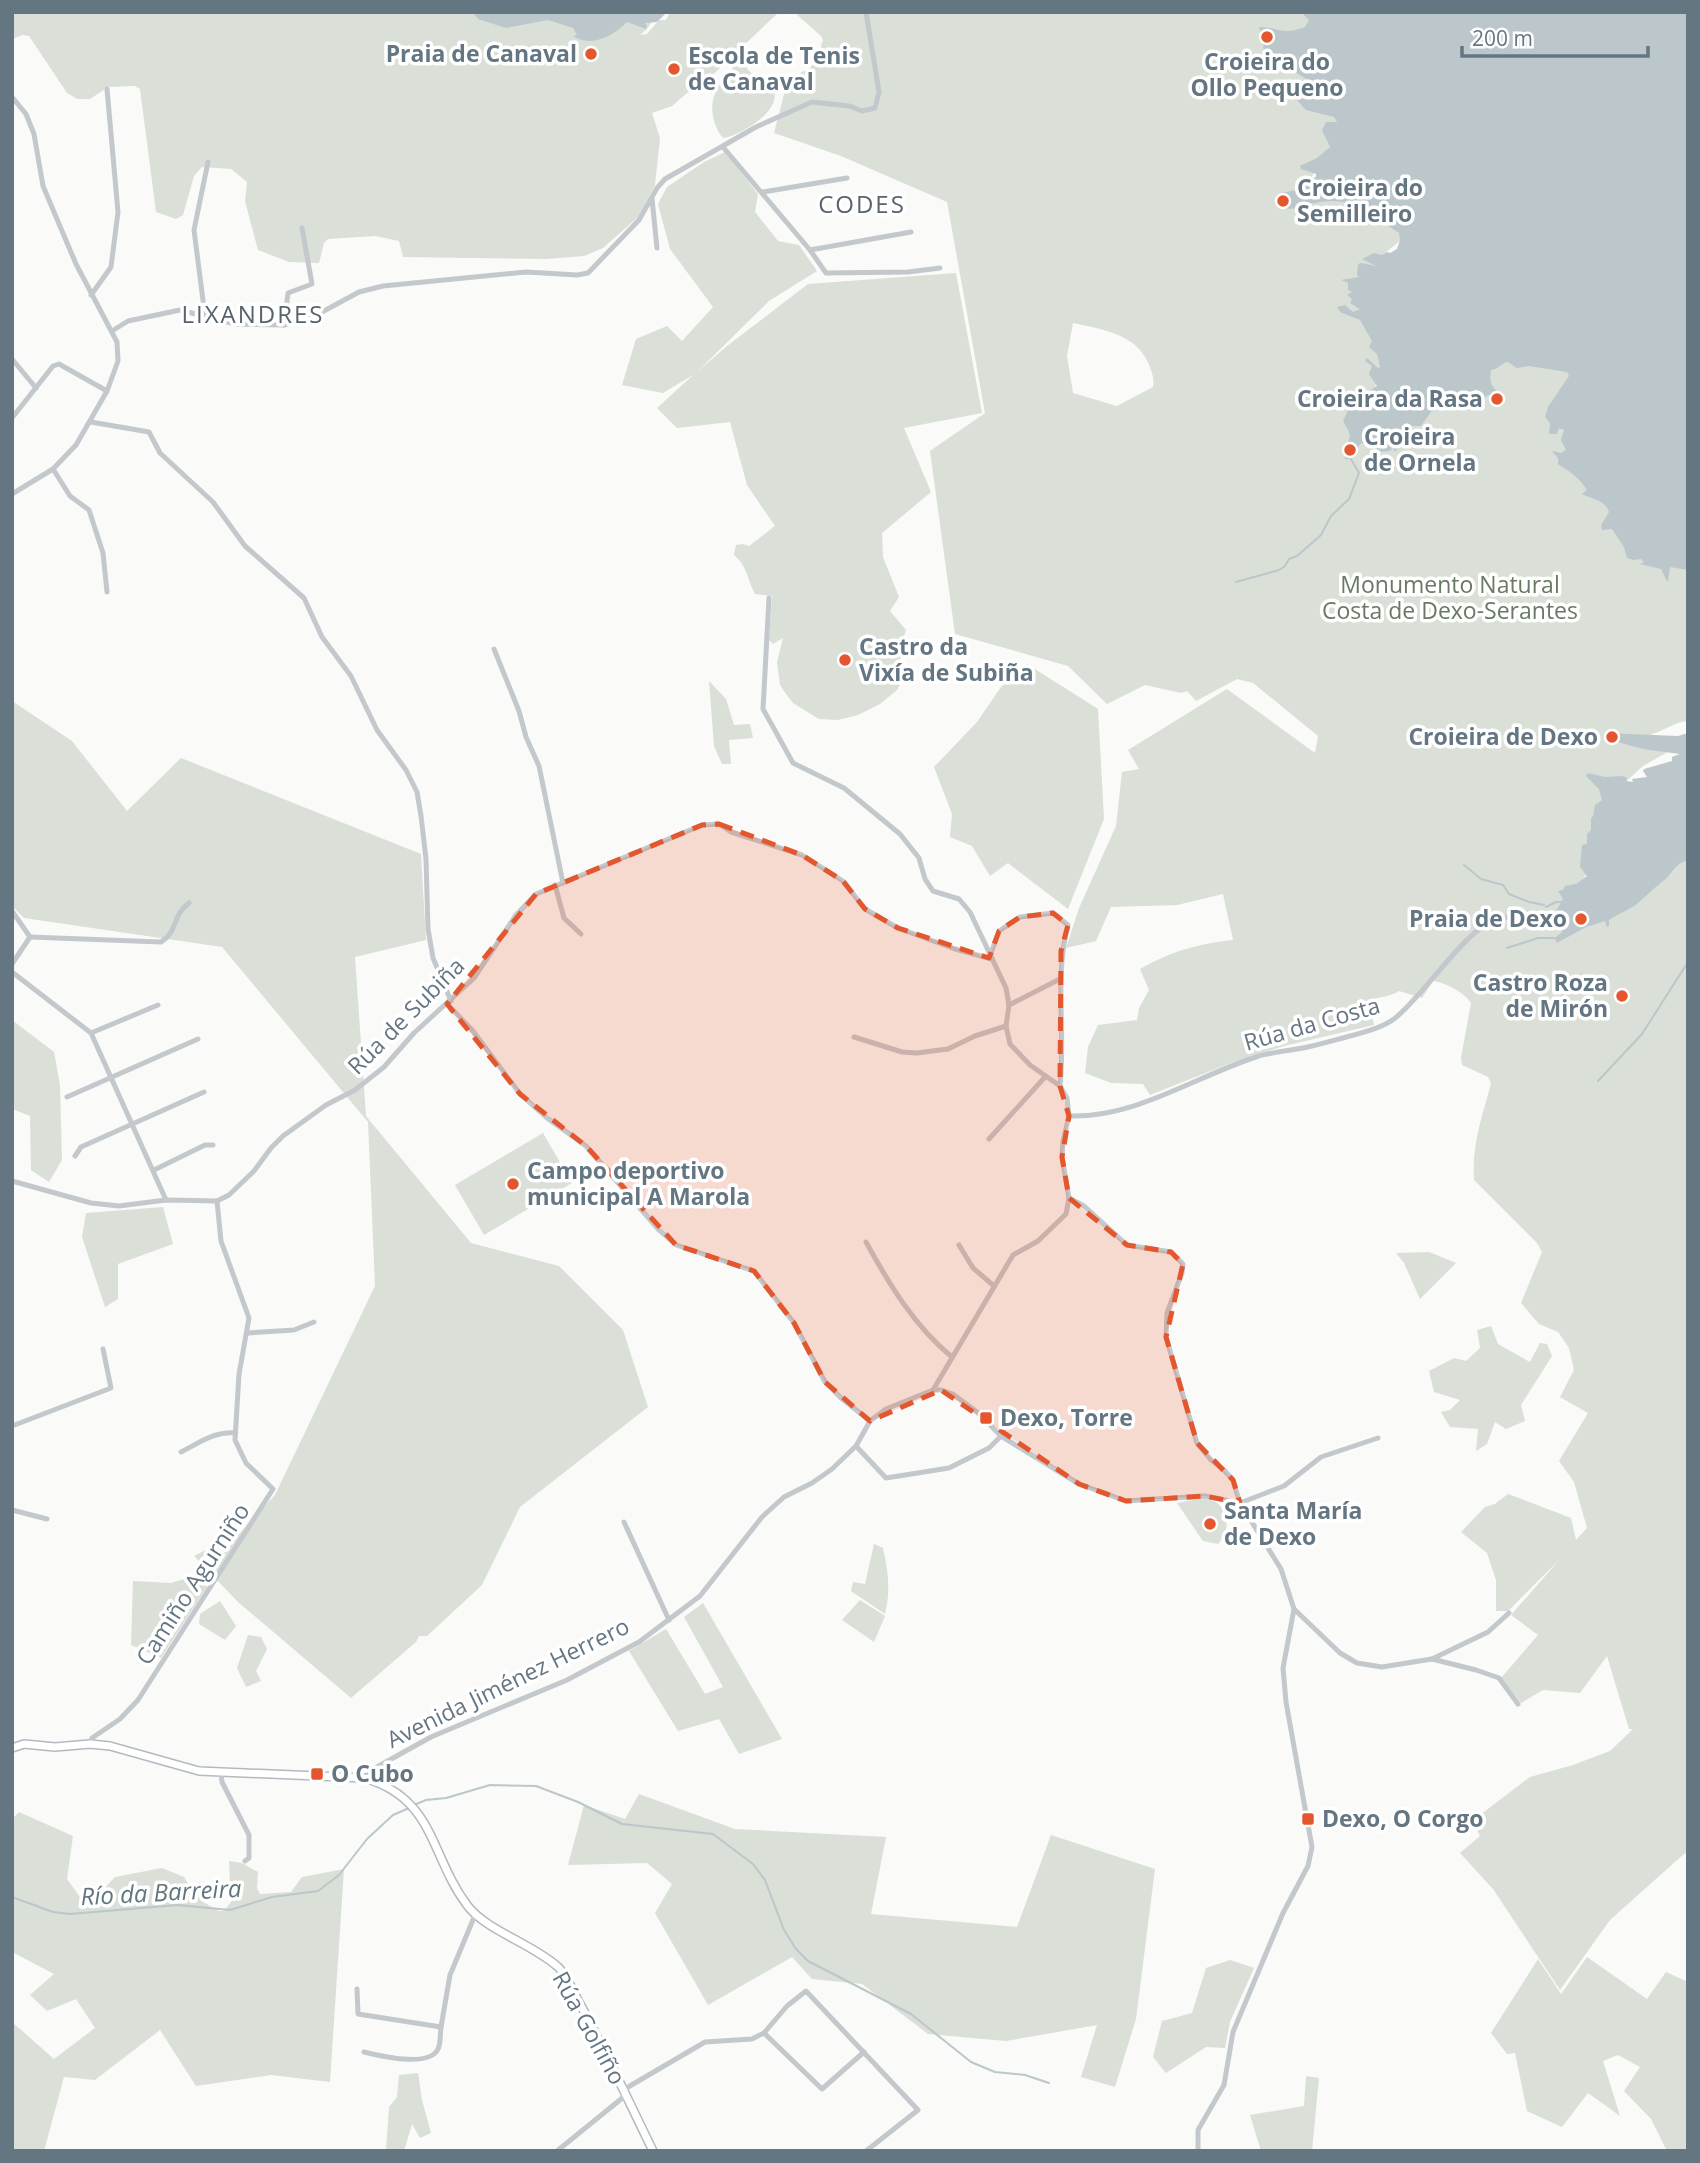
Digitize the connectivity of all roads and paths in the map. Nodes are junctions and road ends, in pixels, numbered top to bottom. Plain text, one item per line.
1 (866, 12) edge
2 (107, 89) dead end
3 (12, 97) edge
4 (723, 147) junction
5 (208, 162) dead end
6 (847, 178) dead end
7 (763, 192) junction
8 (652, 198) junction
9 (302, 228) dead end
10 (911, 232) dead end
11 (657, 248) dead end
12 (810, 250) junction
13 (940, 268) dead end
14 (91, 295) junction
15 (205, 316) junction
16 (284, 325) junction
17 (112, 331) junction
18 (12, 359) edge
19 (36, 388) junction
20 (107, 391) junction
21 (12, 418) edge
22 (91, 422) junction
23 (53, 469) junction
24 (12, 494) edge
25 (107, 592) dead end
26 (769, 598) dead end
27 (494, 649) dead end
28 (563, 883) junction
29 (555, 885) junction
30 (189, 903) dead end
31 (12, 911) edge
32 (1534, 917) dead end
33 (582, 934) dead end
34 (30, 937) junction
35 (991, 956) junction
36 (12, 964) edge
37 (12, 972) edge
38 (1060, 979) junction
39 (449, 1002) junction
40 (158, 1005) dead end
41 (1009, 1005) junction
42 (1006, 1026) junction
43 (91, 1033) junction
44 (854, 1037) dead end
45 (198, 1038) dead end
46 (1045, 1077) junction
47 (112, 1079) junction
48 (1060, 1086) junction
49 (204, 1092) dead end
50 (67, 1097) dead end
51 (1069, 1116) junction
52 (133, 1124) junction
53 (989, 1139) dead end
54 (213, 1145) dead end
55 (75, 1156) dead end
56 (154, 1170) junction
57 (12, 1181) edge
58 (1069, 1198) junction
59 (166, 1200) junction
60 (217, 1201) junction
61 (866, 1242) dead end
62 (960, 1245) dead end
63 (994, 1286) junction
64 (314, 1322) dead end
65 (247, 1333) junction
66 (103, 1349) dead end
67 (952, 1357) junction
68 (933, 1390) junction
69 (870, 1421) junction
70 (12, 1426) edge
71 (235, 1433) junction
72 (1002, 1436) junction
73 (1378, 1438) dead end
74 (856, 1446) junction
75 (181, 1452) dead end
76 (1240, 1503) junction
77 (12, 1510) edge
78 (47, 1519) dead end
79 (624, 1522) dead end
80 (1294, 1609) junction
81 (1508, 1613) dead end
82 (669, 1620) junction
83 (1432, 1659) junction
84 (1518, 1704) dead end
85 (90, 1744) junction
86 (12, 1748) edge
87 (221, 1773) junction
88 (363, 1778) junction
89 (245, 1861) dead end
90 (475, 1915) junction
91 (357, 1989) dead end
92 (441, 2027) junction
93 (764, 2033) junction
94 (364, 2052) dead end
95 (864, 2052) junction
96 (625, 2092) junction
97 (558, 2151) edge
98 (653, 2151) edge
99 (866, 2151) edge
100 (1198, 2151) edge

1 - 4 street
2 - 14 street
3 - 14 street
4 - 7 street
4 - 8 street
5 - 15 street
6 - 7 street
7 - 12 street
8 - 11 street
8 - 16 street
9 - 16 street
10 - 12 street
12 - 13 street
14 - 17 street
15 - 16 street
15 - 17 street
17 - 20 street
18 - 19 street
19 - 20 street
19 - 21 street
20 - 22 street
22 - 23 street
22 - 39 street
23 - 24 street
23 - 25 street
26 - 35 street
27 - 28 street
28 - 29 street, Rúa de Subiña
28 - 35 street, Rúa de Subiña
29 - 33 street
29 - 39 street, Rúa de Subiña
30 - 34 street
31 - 34 street
32 - 51 street, Rúa da Costa
34 - 36 street
35 - 38 street
35 - 41 street
37 - 43 street
38 - 41 street
38 - 48 street
39 - 60 street, Rúa de Subiña
39 - 69 street
40 - 43 street
41 - 42 street
42 - 44 street
42 - 46 street
43 - 47 street
45 - 47 street
46 - 48 street
46 - 53 street
47 - 50 street
47 - 52 street
48 - 51 street
49 - 52 street
51 - 58 street
52 - 55 street
52 - 56 street
54 - 56 street
56 - 59 street
57 - 59 street
58 - 63 street
58 - 76 street
59 - 60 street
60 - 65 street, Camiño Agurniño
61 - 67 street
62 - 63 street
63 - 67 street
64 - 65 street
65 - 71 street, Camiño Agurniño
66 - 70 street
67 - 68 street
68 - 69 street
68 - 72 street
69 - 74 street, Avenida Jiménez Herrero
71 - 75 street
71 - 85 street, Camiño Agurniño
72 - 74 street
72 - 76 street
73 - 76 street
74 - 82 street, Avenida Jiménez Herrero
76 - 80 street
77 - 78 street
79 - 82 street
80 - 83 street
80 - 100 street
81 - 83 street
82 - 88 street, Avenida Jiménez Herrero
83 - 84 street
85 - 86 main road
85 - 87 main road
87 - 88 main road
87 - 89 street
88 - 90 main road, Rúa Golfiño
90 - 92 street
90 - 96 main road, Rúa Golfiño
91 - 92 street
92 - 94 street
93 - 95 street
93 - 95 street
93 - 96 street
95 - 99 street
96 - 97 street
96 - 98 main road, Rúa Golfiño

